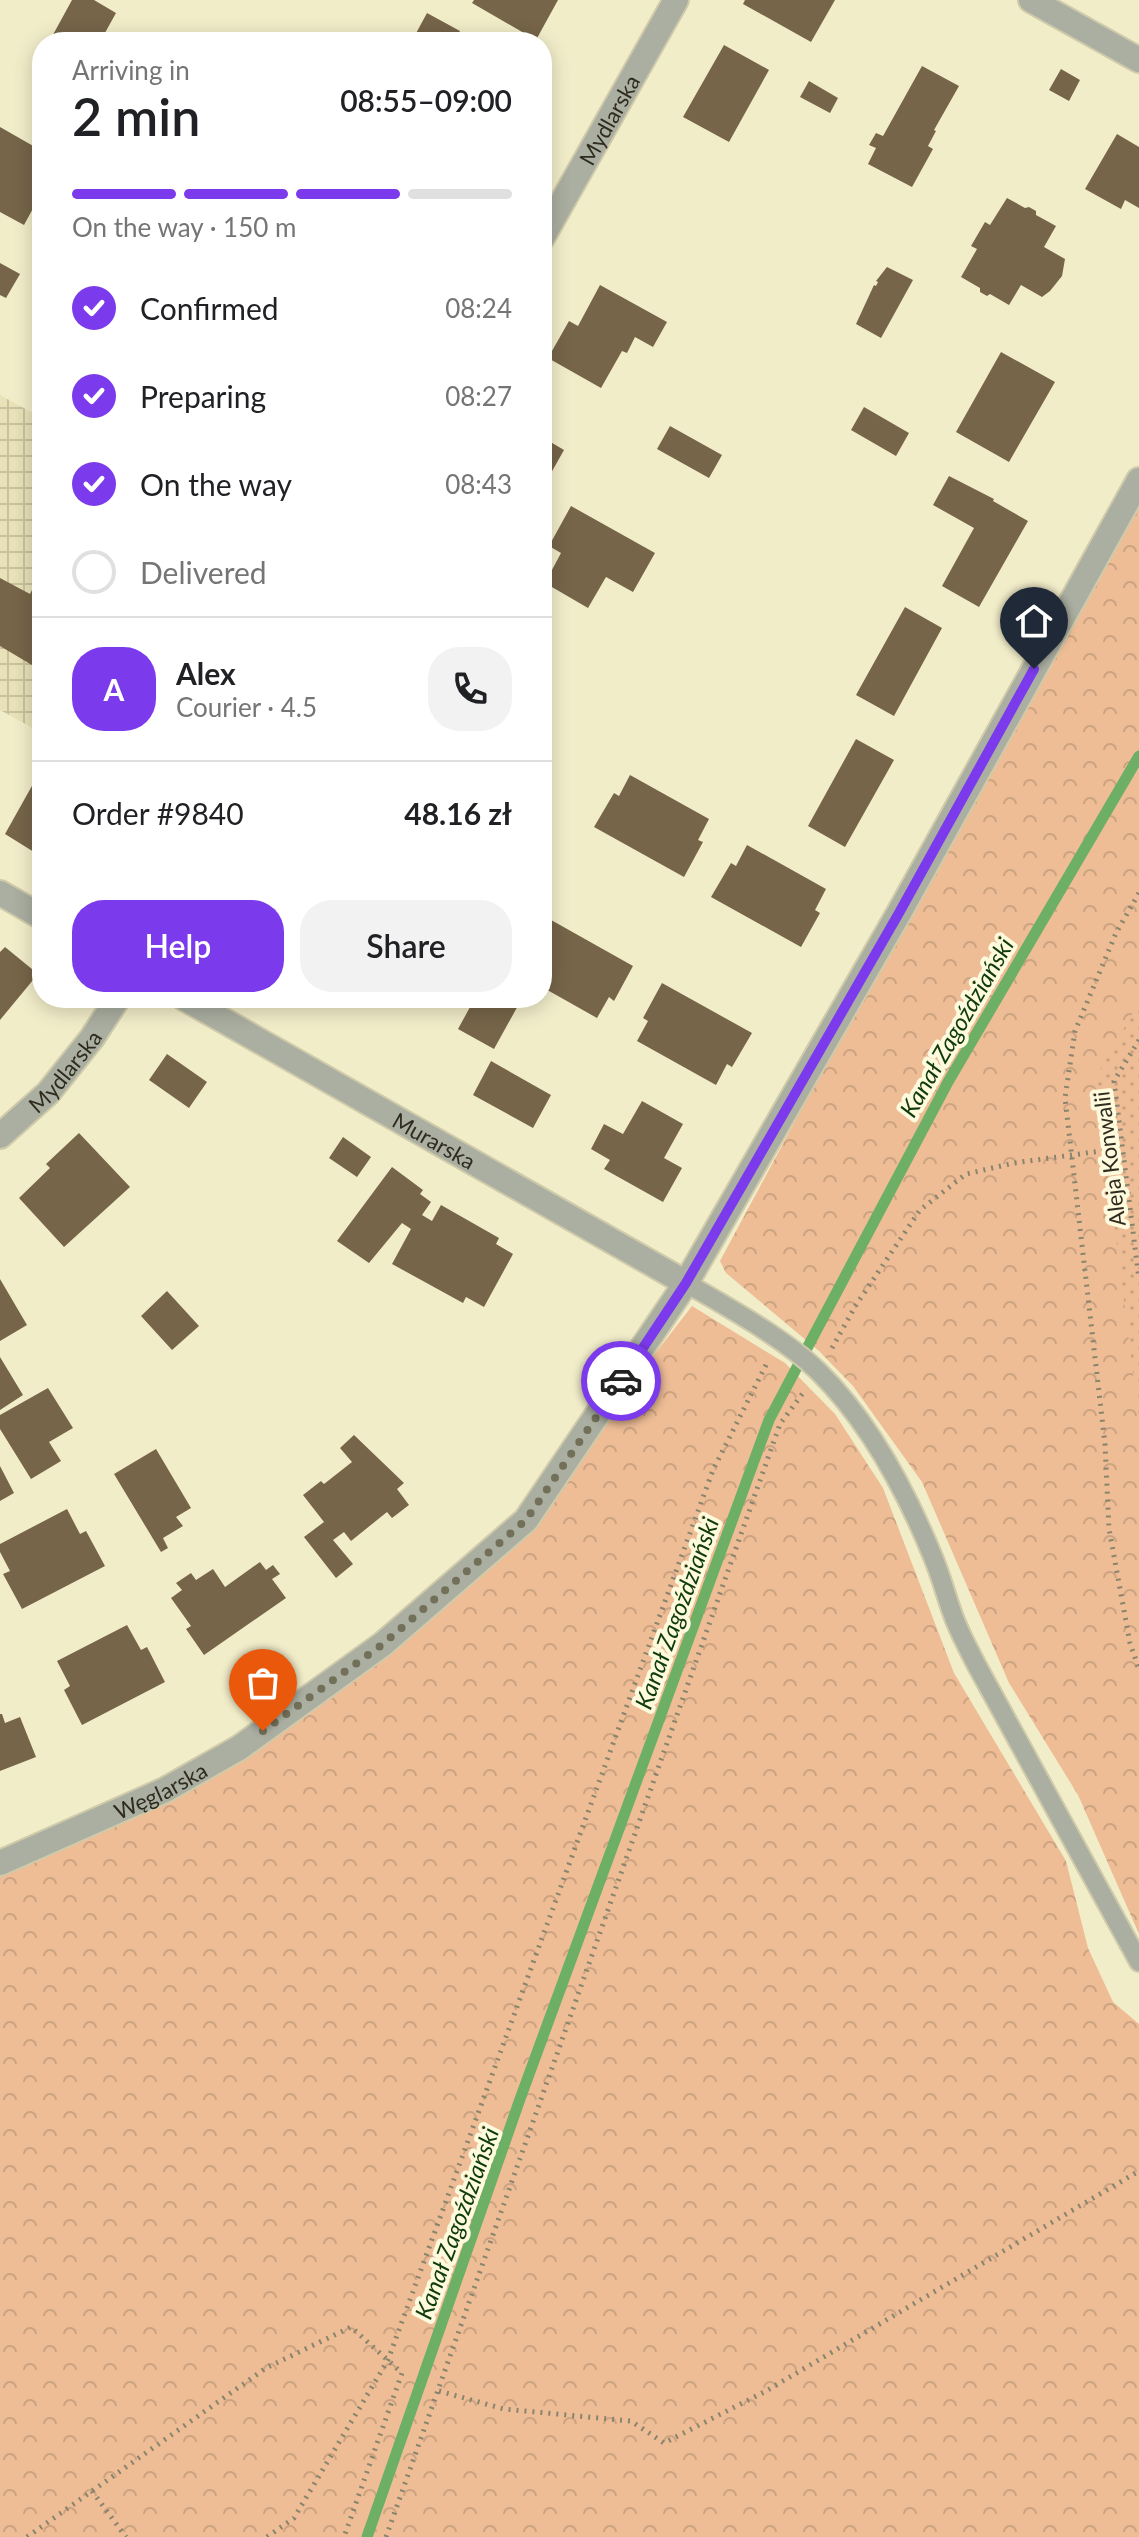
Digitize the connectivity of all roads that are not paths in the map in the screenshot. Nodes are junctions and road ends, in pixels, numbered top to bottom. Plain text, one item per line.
1 (676, 0) edge
2 (1031, 0) edge
3 (1139, 60) edge
4 (552, 220) edge
5 (1139, 480) edge
6 (0, 893) edge
7 (32, 911) edge
8 (112, 1008) edge
9 (202, 1008) edge
10 (0, 1136) edge
11 (686, 1283) junction
12 (0, 1863) edge
13 (1139, 1962) edge

1 - 4 street, Mydlarska
2 - 3 street
5 - 11 street, Węglarska
6 - 7 street
8 - 10 street, Mydlarska
9 - 11 street, Murarska
11 - 12 street, Węglarska
11 - 13 lane

